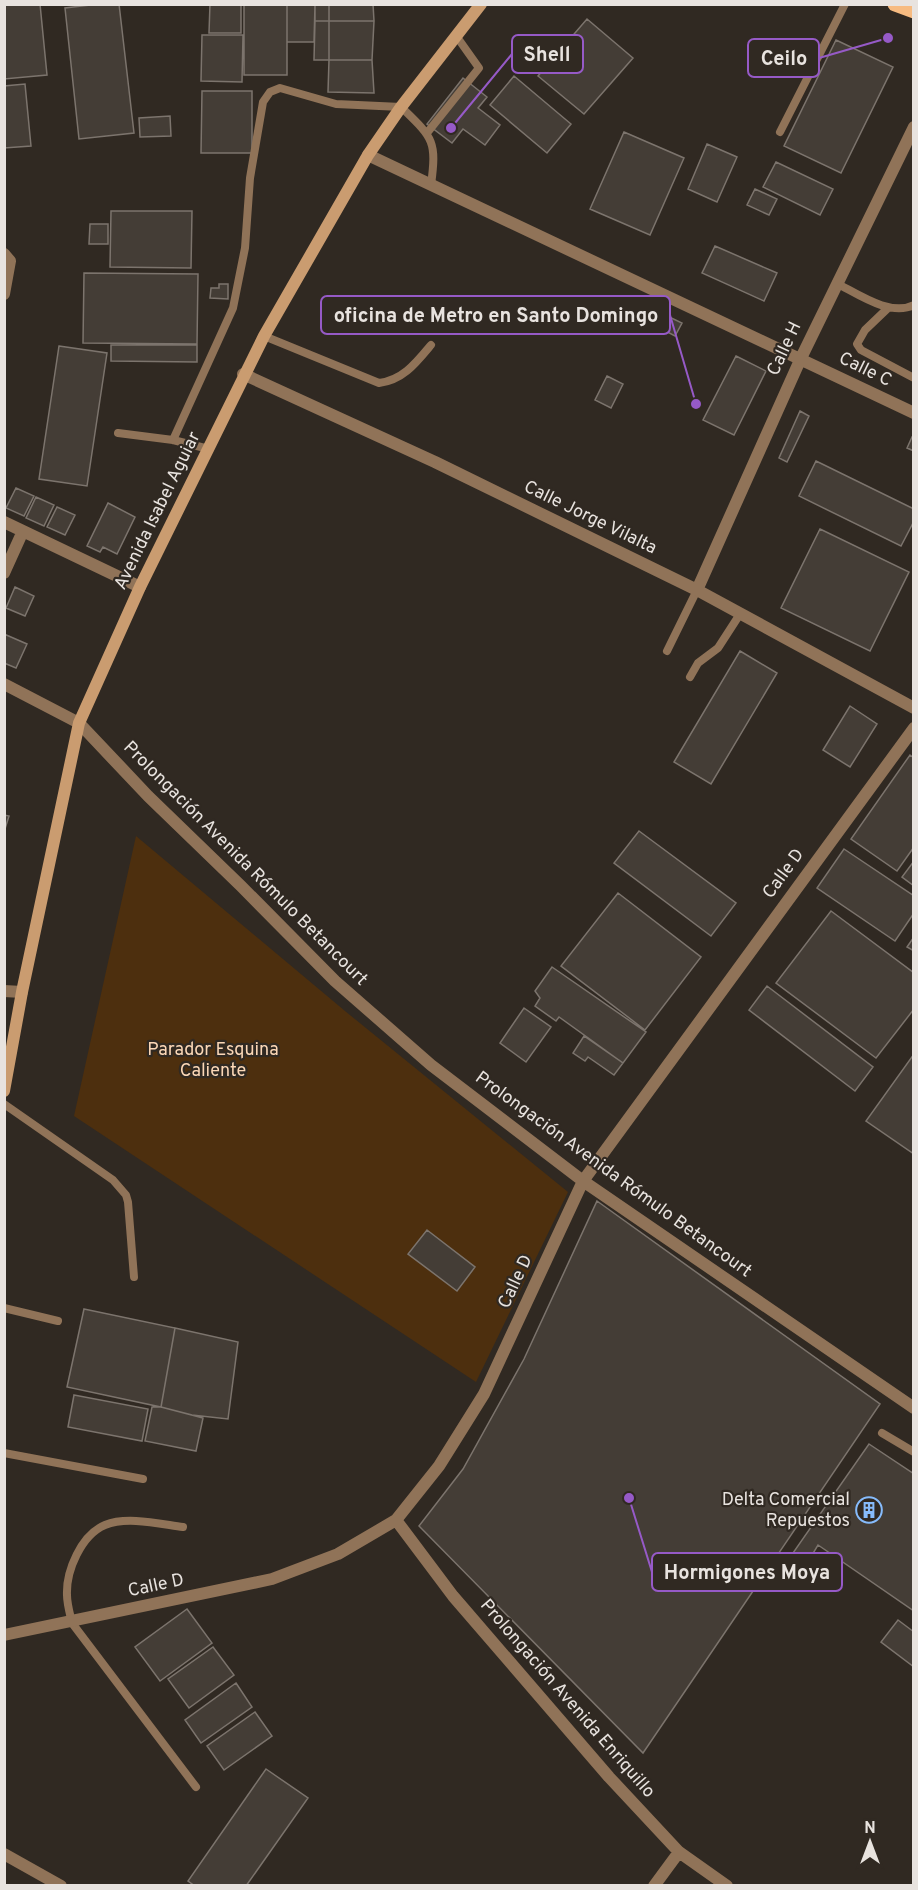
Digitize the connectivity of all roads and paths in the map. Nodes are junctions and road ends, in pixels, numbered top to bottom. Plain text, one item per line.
1 (481, 4) edge
2 (845, 4) edge
3 (894, 4) edge
4 (914, 10) edge
5 (457, 37) junction
6 (401, 107) junction
7 (914, 127) edge
8 (427, 132) junction
9 (780, 132) dead end
10 (368, 155) junction
11 (431, 185) junction
12 (4, 254) edge
13 (836, 283) junction
14 (4, 294) edge
15 (914, 305) edge
16 (888, 308) junction
17 (264, 336) junction
18 (431, 345) dead end
19 (801, 358) junction
20 (243, 374) junction
21 (914, 378) edge
22 (914, 413) edge
23 (118, 433) dead end
24 (173, 440) junction
25 (209, 449) junction
26 (4, 522) edge
27 (23, 531) junction
28 (4, 573) edge
29 (140, 587) junction
30 (697, 590) junction
31 (740, 614) junction
32 (667, 651) dead end
33 (690, 677) dead end
34 (4, 684) edge
35 (914, 708) edge
36 (79, 723) junction
37 (914, 728) edge
38 (4, 991) edge
39 (22, 992) junction
40 (4, 1091) edge
41 (4, 1104) edge
42 (583, 1180) junction
43 (134, 1277) dead end
44 (4, 1308) edge
45 (58, 1321) dead end
46 (914, 1408) edge
47 (882, 1433) dead end
48 (914, 1452) edge
49 (4, 1453) edge
50 (142, 1479) dead end
51 (396, 1520) junction
52 (183, 1527) dead end
53 (72, 1623) junction
54 (4, 1635) edge
55 (196, 1787) dead end
56 (679, 1852) junction
57 (4, 1854) edge
58 (62, 1886) edge
59 (654, 1886) edge
60 (727, 1886) edge

1 - 5 main road, Avenida Isabel Aguiar
2 - 9 lane
3 - 4 main road
5 - 6 main road, Avenida Isabel Aguiar
5 - 8 lane
6 - 8 lane
6 - 10 main road, Avenida Isabel Aguiar
6 - 24 lane
7 - 13 street, Calle H
8 - 11 lane
10 - 11 street, Calle C
10 - 17 main road, Avenida Isabel Aguiar
11 - 19 street, Calle C
12 - 14 street
13 - 16 lane
13 - 19 street, Calle H
15 - 16 lane
16 - 21 lane
17 - 18 lane
17 - 20 main road, Avenida Isabel Aguiar
19 - 22 street, Calle C
19 - 30 street, Calle H
20 - 25 main road, Avenida Isabel Aguiar
20 - 30 street, Calle Jorge Vilalta
23 - 24 lane
24 - 25 lane
25 - 29 main road, Avenida Isabel Aguiar
26 - 27 street
27 - 28 street
27 - 29 street
29 - 36 main road, Avenida Isabel Aguiar
30 - 31 street, Calle Jorge Vilalta
30 - 32 lane
31 - 33 lane
31 - 35 street, Calle Jorge Vilalta
34 - 36 street, Prolongación Avenida Rómulo Betancourt
36 - 39 main road, Avenida Isabel Aguiar
36 - 42 street, Prolongación Avenida Rómulo Betancourt
37 - 42 street, Calle D
38 - 39 street
39 - 40 main road, Avenida Isabel Aguiar
41 - 43 lane
42 - 46 street, Prolongación Avenida Rómulo Betancourt
42 - 51 street, Calle D
44 - 45 lane
47 - 48 lane
49 - 50 lane
51 - 53 street, Calle D
51 - 56 street, Prolongación Avenida Enriquillo
52 - 53 lane
53 - 54 street, Calle D
53 - 55 lane
56 - 59 street
56 - 60 street, Prolongación Avenida Enriquillo
57 - 58 street

